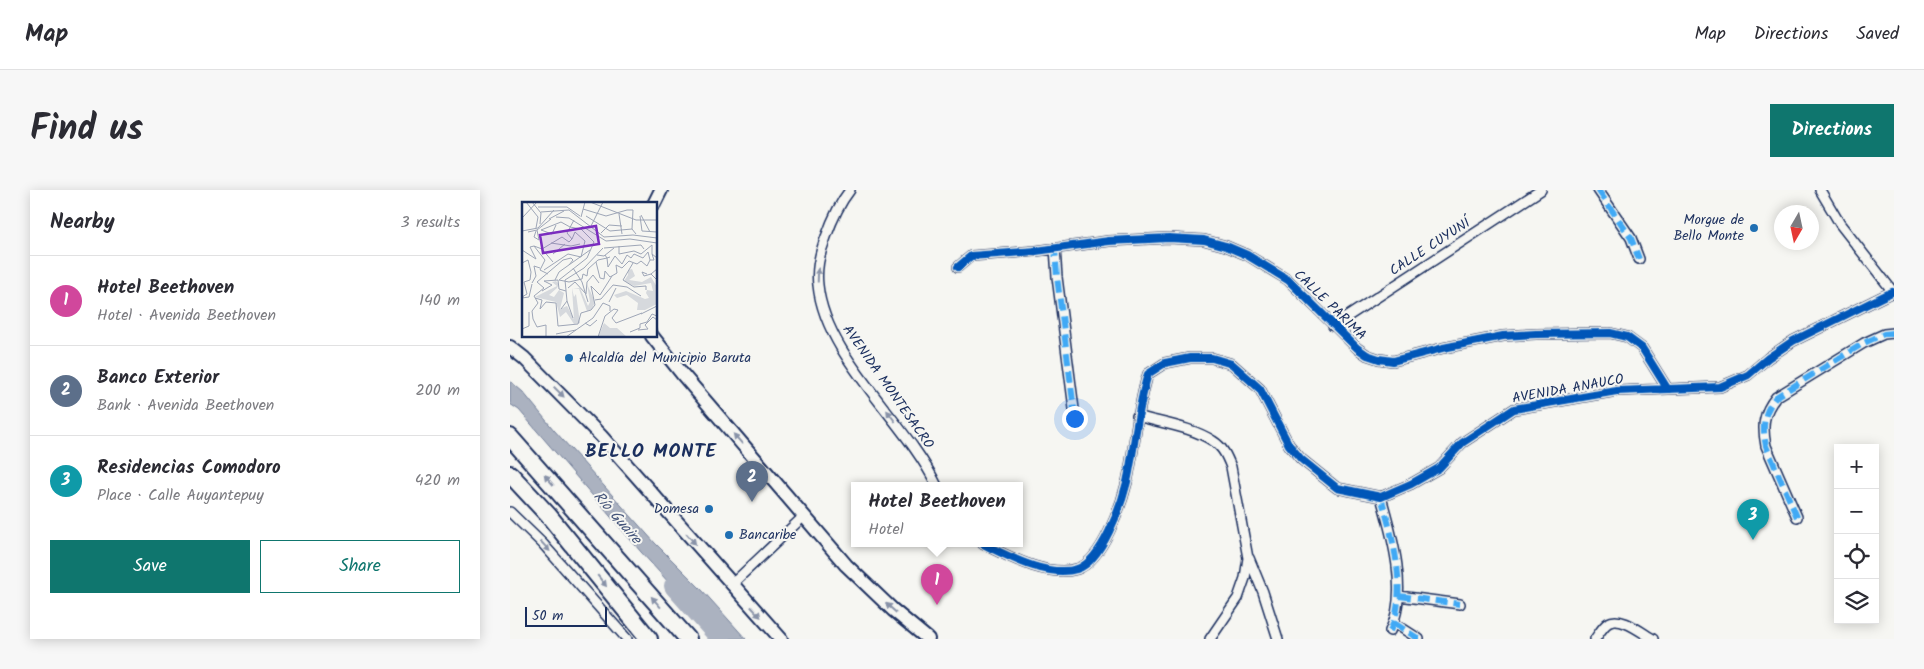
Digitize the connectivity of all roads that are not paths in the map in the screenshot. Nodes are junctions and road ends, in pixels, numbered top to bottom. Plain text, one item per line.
1 (661, 190) edge
2 (850, 190) edge
3 (1541, 190) edge
4 (1598, 190) edge
5 (1820, 190) edge
6 (655, 202) edge
7 (1055, 248) junction
8 (1639, 259) dead end
9 (958, 267) dead end
10 (1893, 292) edge
11 (1333, 326) junction
12 (1894, 333) edge
13 (654, 338) edge
14 (510, 347) edge
15 (1666, 388) junction
16 (1074, 409) dead end
17 (1137, 416) junction
18 (510, 437) edge
19 (510, 474) edge
20 (935, 482) edge
21 (1381, 496) junction
22 (510, 512) edge
23 (804, 516) junction
24 (1797, 517) dead end
25 (990, 547) edge
26 (1248, 558) junction
27 (732, 585) junction
28 (1399, 596) junction
29 (1460, 604) dead end
30 (627, 639) edge
31 (649, 639) edge
32 (688, 639) edge
33 (782, 639) edge
34 (928, 639) edge
35 (1210, 639) edge
36 (1278, 639) edge
37 (1419, 639) edge
38 (1595, 639) edge
39 (1653, 639) edge

1 - 6 street
20 -> 2 street, AVENIDA MONTESACRO
3 - 11 street, CALLE CUYUNÍ
4 - 8 street
5 - 10 street
7 - 9 street, CALLE PARIMA
7 - 11 street, CALLE PARIMA
7 - 16 street
10 - 15 street, AVENIDA ANAUCO
11 - 15 street, CALLE PARIMA
12 - 24 street
23 -> 13 street
14 -> 27 street
15 - 21 street, AVENIDA ANAUCO
17 - 21 street
17 - 25 street
17 - 26 street
32 -> 18 highway
19 -> 31 highway
21 - 28 street
22 -> 30 street
23 - 27 street
34 -> 23 street
26 - 35 street
26 - 36 street
27 -> 33 street
28 - 29 street
28 - 37 street
38 - 39 street

